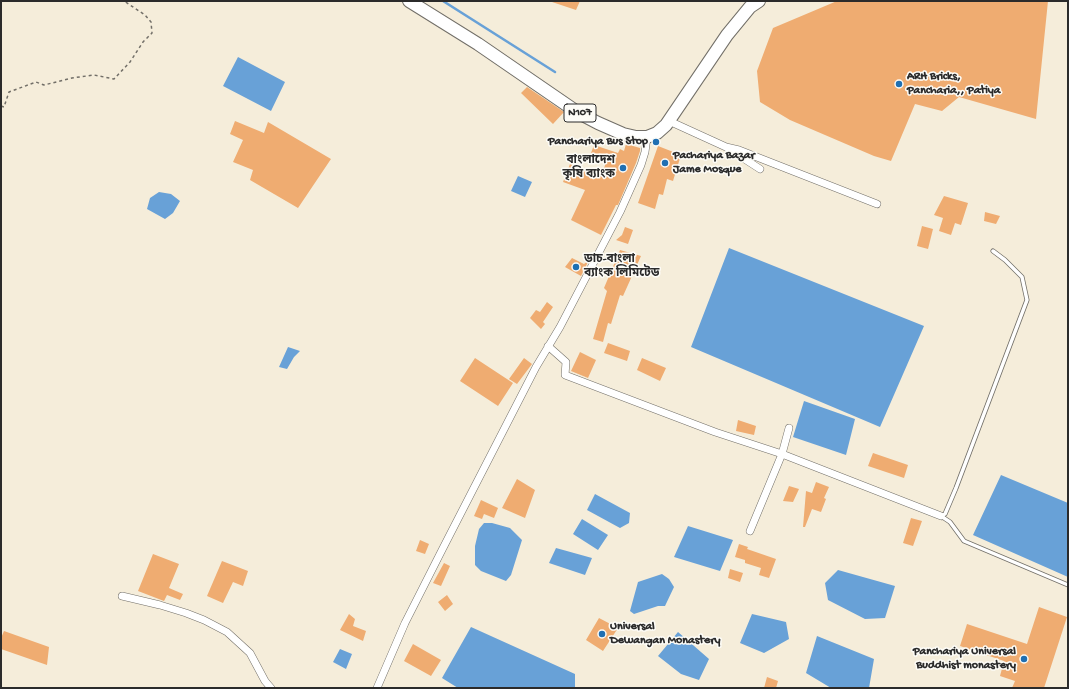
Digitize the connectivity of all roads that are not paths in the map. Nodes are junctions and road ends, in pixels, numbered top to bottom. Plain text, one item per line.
1 (409, 1) edge
2 (751, 3) edge
3 (669, 121) junction
4 (647, 137) junction
5 (726, 147) junction
6 (760, 168) dead end
7 (877, 204) dead end
8 (993, 251) dead end
9 (548, 346) junction
10 (789, 428) dead end
11 (782, 454) junction
12 (941, 516) junction
13 (750, 531) dead end
14 (1068, 585) edge
15 (122, 596) dead end
16 (271, 688) edge
17 (377, 688) edge

1 - 4 highway, N107
2 - 3 highway
3 - 4 highway
3 - 5 street
4 - 9 street
5 - 6 street
5 - 7 street
8 - 12 lane
9 - 11 street
9 - 17 street
10 - 11 street
11 - 12 street
11 - 13 street
12 - 14 lane
15 - 16 street

